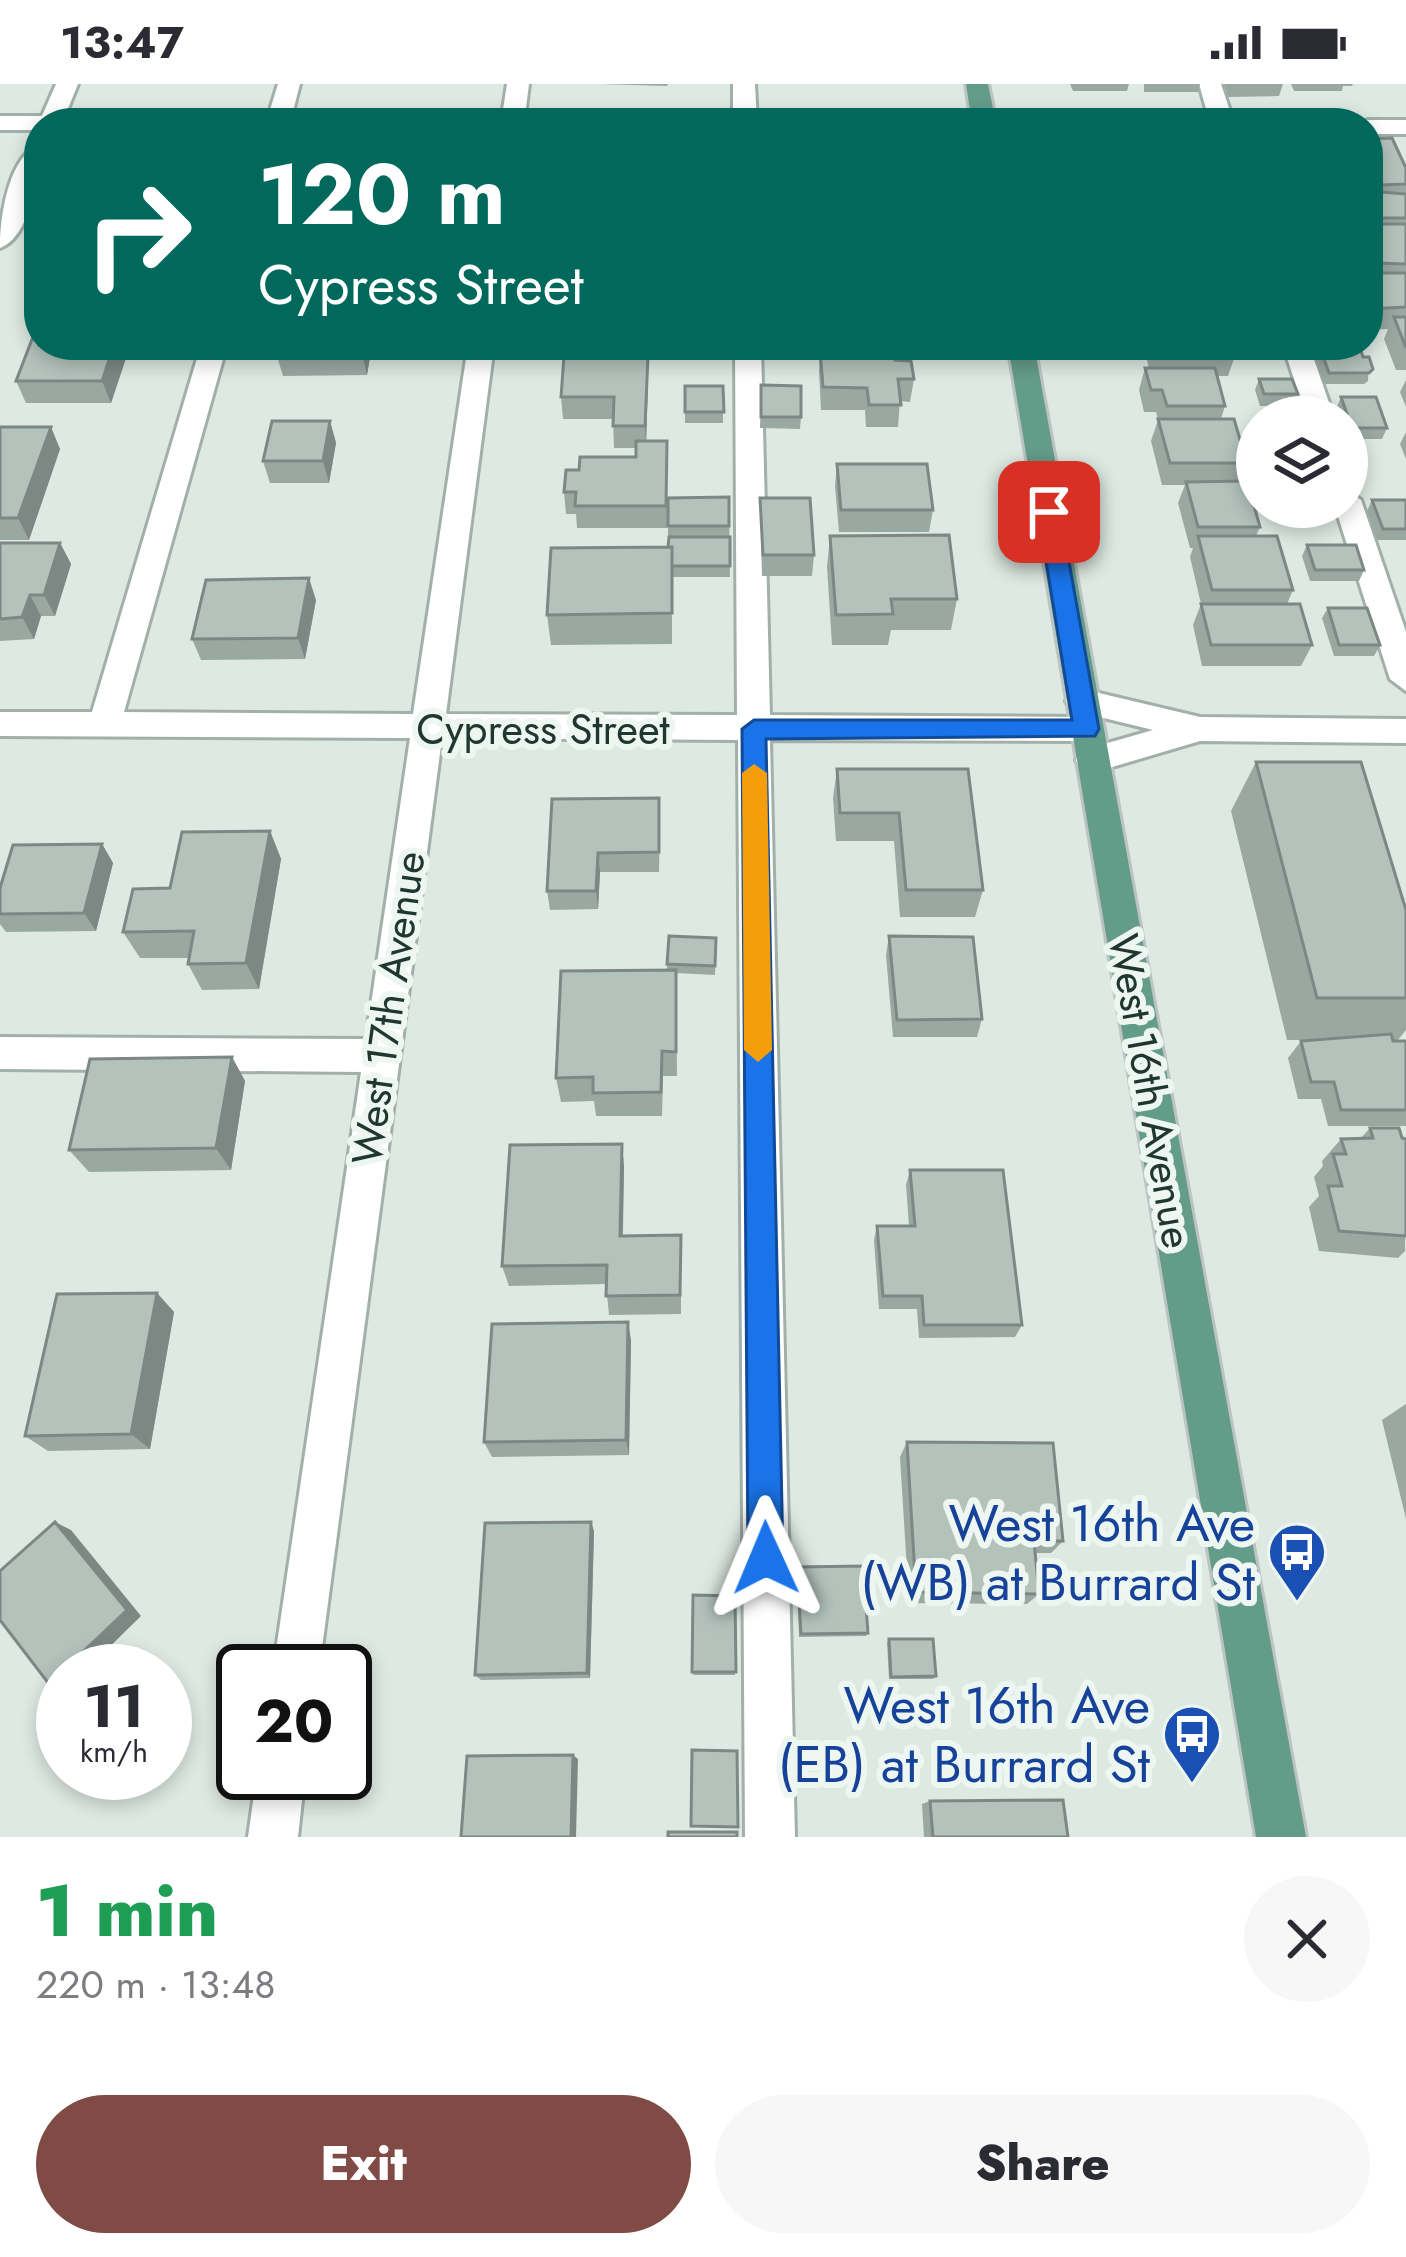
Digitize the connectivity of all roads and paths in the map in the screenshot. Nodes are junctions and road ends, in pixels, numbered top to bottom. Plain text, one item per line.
1 (24, 186) edge
2 (0, 240) edge
3 (210, 360) edge
4 (480, 360) edge
5 (748, 360) edge
6 (1025, 360) edge
7 (1301, 360) edge
8 (1312, 396) edge
9 (1356, 528) edge
10 (1406, 679) edge
11 (0, 724) edge
12 (105, 724) junction
13 (428, 729) junction
14 (754, 729) junction
15 (1200, 729) junction
16 (1087, 730) junction
17 (1406, 731) edge
18 (0, 1054) edge
19 (380, 1056) junction
20 (300, 1644) edge
21 (278, 1800) edge
22 (273, 1837) edge
23 (770, 1837) edge
24 (1281, 1837) edge

1 - 2 street
3 - 12 street
4 - 13 street, West 17th Avenue
5 - 14 street
6 - 16 main road, West 16th Avenue
7 - 8 street
9 - 10 street
11 - 12 street, Cypress Street
12 - 13 street, Cypress Street
13 - 14 street, Cypress Street
13 - 19 street, West 17th Avenue
14 - 16 street, Cypress Street
14 - 23 street
15 - 16 street, Cypress Street
15 - 16 street, Cypress Street
15 - 17 street, Cypress Street
16 - 24 main road, West 16th Avenue
18 - 19 street
19 - 20 street, West 17th Avenue
21 - 22 street

